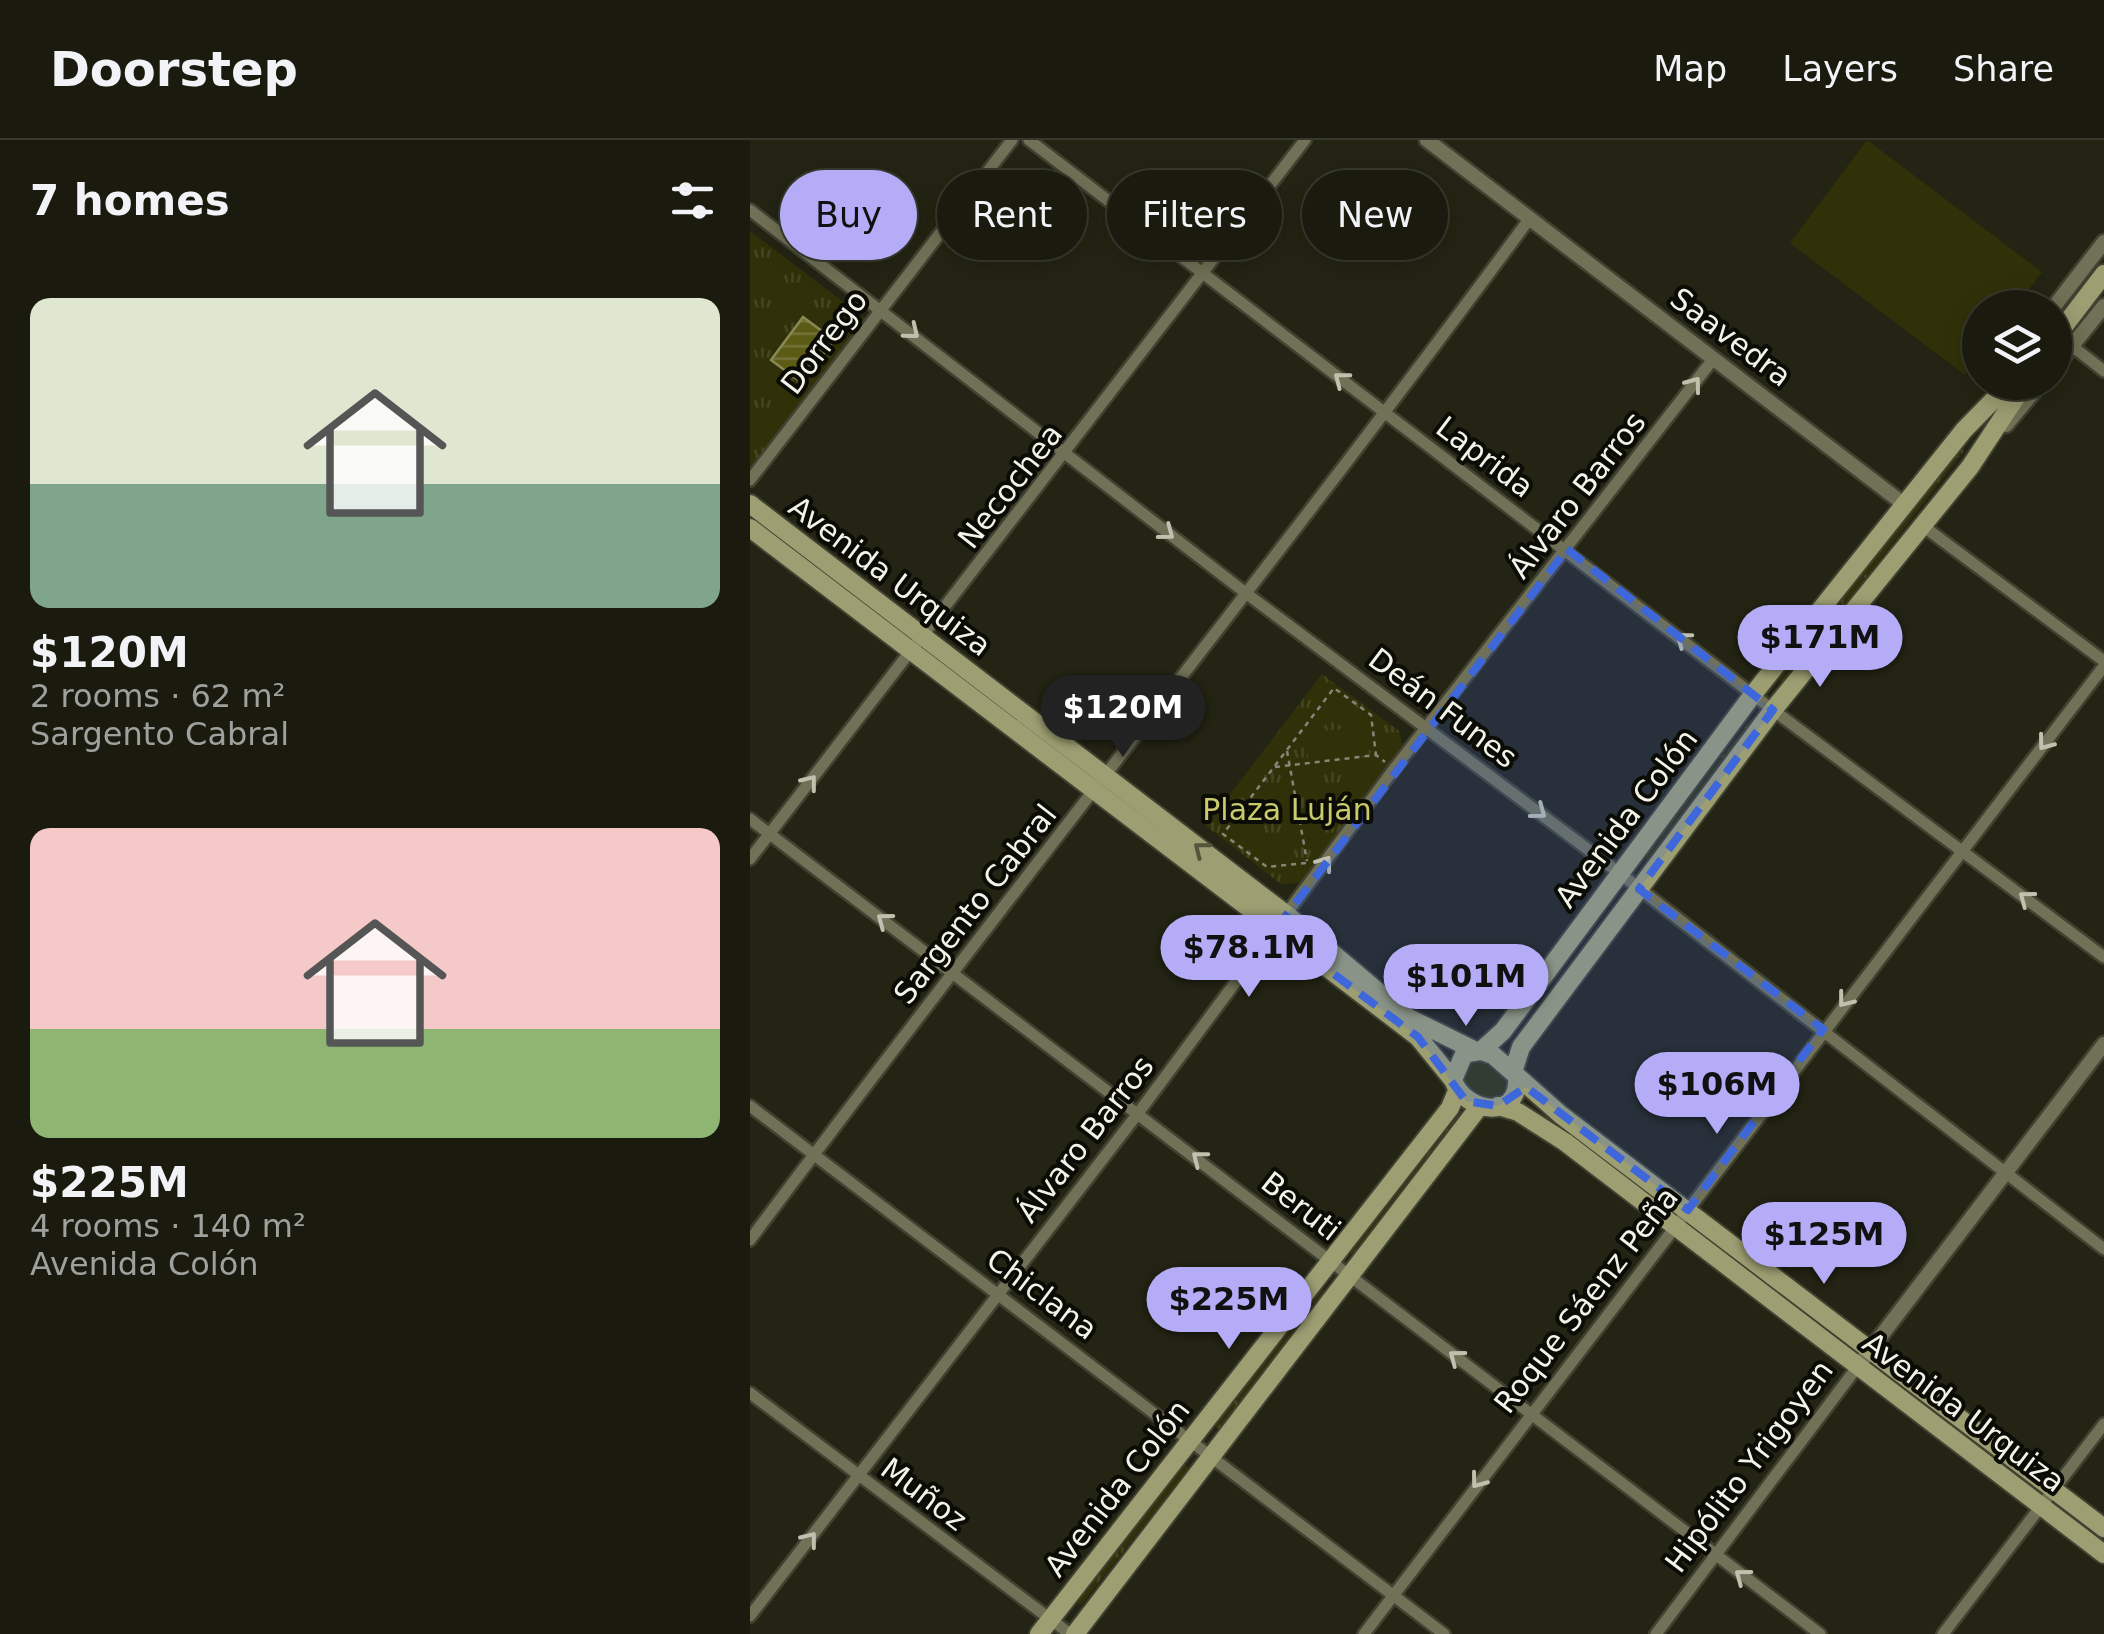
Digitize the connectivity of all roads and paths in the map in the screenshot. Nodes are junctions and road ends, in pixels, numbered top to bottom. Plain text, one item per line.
1 (1012, 140) edge
2 (1028, 140) edge
3 (1306, 140) edge
4 (1427, 140) edge
5 (750, 210) edge
6 (1530, 218) junction
7 (2104, 242) edge
8 (1206, 273) junction
9 (2104, 274) edge
10 (2066, 290) edge
11 (2104, 306) edge
12 (881, 308) junction
13 (2072, 328) edge
14 (2072, 335) edge
15 (2072, 348) edge
16 (1714, 358) junction
17 (2104, 370) edge
18 (1985, 400) edge
19 (1993, 400) edge
20 (2014, 400) edge
21 (2027, 400) edge
22 (1386, 414) junction
23 (1964, 430) junction
24 (1066, 456) junction
25 (1970, 468) junction
26 (750, 480) edge
27 (750, 504) edge
28 (1905, 505) junction
29 (1923, 526) junction
30 (750, 528) edge
31 (1567, 549) junction
32 (1247, 594) junction
33 (925, 636) junction
34 (913, 651) junction
35 (2104, 663) edge
36 (1754, 693) junction
37 (1773, 710) junction
38 (1427, 726) junction
39 (1287, 750) junction
40 (1376, 756) junction
41 (1290, 766) junction
42 (1274, 767) junction
43 (1394, 769) junction
44 (1107, 777) junction
45 (1096, 793) junction
46 (750, 819) edge
47 (769, 834) junction
48 (1963, 850) junction
49 (750, 859) edge
50 (1618, 872) junction
51 (1640, 889) junction
52 (1281, 922) junction
53 (2104, 957) edge
54 (952, 970) junction
55 (1822, 1029) junction
56 (2104, 1044) edge
57 (1478, 1051) junction
58 (1515, 1076) junction
59 (1455, 1085) junction
60 (750, 1106) edge
61 (1488, 1107) junction
62 (1139, 1112) junction
63 (813, 1155) junction
64 (2003, 1174) junction
65 (1688, 1210) junction
66 (1675, 1227) junction
67 (750, 1240) edge
68 (2104, 1249) edge
69 (1330, 1261) junction
70 (1352, 1277) junction
71 (999, 1292) junction
72 (1863, 1359) junction
73 (750, 1393) edge
74 (1529, 1413) junction
75 (2104, 1424) edge
76 (1190, 1439) junction
77 (1210, 1454) junction
78 (859, 1476) junction
79 (2054, 1490) junction
80 (2041, 1506) junction
81 (2104, 1528) edge
82 (2104, 1554) edge
83 (1716, 1557) junction
84 (1392, 1596) junction
85 (750, 1616) edge
86 (1045, 1627) edge
87 (1072, 1634) edge
88 (1364, 1634) edge
89 (1444, 1634) edge
90 (1656, 1634) edge
91 (1820, 1634) edge
92 (1943, 1634) edge

1 - 12 street, Dorrego
2 - 8 street, Laprida
3 - 8 street, Necochea
4 - 6 street, Saavedra
5 - 12 street, Deán Funes
6 - 16 street, Saavedra
6 - 22 street, Sargento Cabral
7 - 10 street
22 -> 8 street, Laprida
8 - 24 street, Necochea
9 - 13 main road
11 - 14 street
12 -> 24 street, Deán Funes
12 - 26 street, Dorrego
15 - 17 street
16 - 28 street, Saavedra
31 -> 16 street, Álvaro Barros
18 - 23 street, Avenida Colón
19 - 23 main road, Avenida Colón
20 - 25 main road, Avenida Colón
21 - 25 street, Avenida Colón
22 - 31 street, Laprida
22 - 32 street, Sargento Cabral
23 - 28 main road, Avenida Colón
24 -> 32 street, Deán Funes
24 - 33 street, Necochea
25 - 29 main road, Avenida Colón
27 - 33 main road, Avenida Urquiza
28 - 36 main road, Avenida Colón
29 - 35 street
29 - 37 main road, Avenida Colón
30 - 34 main road, Avenida Urquiza
36 -> 31 street, Laprida
31 - 38 street, Álvaro Barros
32 - 38 street, Deán Funes
32 - 44 street, Sargento Cabral
33 - 34 street, Necochea
33 - 44 main road, Avenida Urquiza
34 - 45 main road, Avenida Urquiza
47 -> 34 street, Necochea
35 -> 48 street, Roque Sáenz Peña
36 - 37 street, Laprida
36 - 50 main road, Avenida Colón
37 - 48 street, Laprida
37 - 51 main road, Avenida Colón
38 - 43 street, Álvaro Barros
38 -> 50 street, Deán Funes
39 - 40 path
39 - 41 path
39 - 42 path
40 - 41 path
40 - 43 path
41 - 42 path
41 - 42 path
52 -> 43 street, Álvaro Barros
44 - 45 street, Sargento Cabral
52 -> 44 main road, Avenida Urquiza
45 - 52 main road, Avenida Urquiza
45 - 54 street, Sargento Cabral
46 - 47 street, Beruti
47 - 49 street, Necochea
54 -> 47 street, Beruti
53 -> 48 street, Laprida
48 -> 55 street, Roque Sáenz Peña
50 - 51 street, Deán Funes
50 - 57 main road, Avenida Colón
51 - 55 street, Deán Funes
51 - 58 main road, Avenida Colón
52 - 57 main road, Avenida Urquiza
52 - 59 main road, Avenida Urquiza
52 - 62 street, Álvaro Barros
54 - 62 street, Beruti
54 - 63 street, Sargento Cabral
55 - 64 street, Deán Funes
55 - 65 street, Roque Sáenz Peña
56 - 64 street, Hipólito Yrigoyen
57 - 58 main road
57 - 59 main road
58 - 61 main road
58 - 65 main road, Avenida Urquiza
59 - 61 main road
59 - 69 main road, Avenida Colón
60 - 63 street, Chiclana
61 - 66 main road, Avenida Urquiza
61 - 70 main road, Avenida Colón
69 -> 62 street, Beruti
62 - 71 street, Álvaro Barros
63 - 67 street, Sargento Cabral
63 - 71 street, Chiclana
64 - 68 street, Deán Funes
64 - 72 street, Hipólito Yrigoyen
65 - 66 street, Roque Sáenz Peña
65 - 72 main road, Avenida Urquiza
66 - 72 main road, Avenida Urquiza
66 - 74 street, Roque Sáenz Peña
69 - 70 street, Beruti
69 - 76 main road, Avenida Colón
74 -> 70 street, Beruti
70 - 77 main road, Avenida Colón
71 - 76 street, Chiclana
71 - 78 street, Álvaro Barros
72 - 79 main road, Avenida Urquiza
72 - 80 main road, Avenida Urquiza
72 - 83 street, Hipólito Yrigoyen
73 - 78 street, Muñoz
74 - 83 street, Beruti
74 -> 84 street, Roque Sáenz Peña
75 - 79 street
76 - 77 street, Chiclana
76 - 86 main road, Avenida Colón
77 - 84 street, Chiclana
77 - 87 main road, Avenida Colón
85 -> 78 street, Álvaro Barros
78 - 86 street, Muñoz
79 - 80 street
79 - 81 main road, Avenida Urquiza
80 - 82 main road, Avenida Urquiza
80 - 92 street
83 - 90 street, Hipólito Yrigoyen
91 -> 83 street, Beruti
84 - 88 street, Roque Sáenz Peña
84 - 89 street, Chiclana
86 - 87 street, Muñoz

